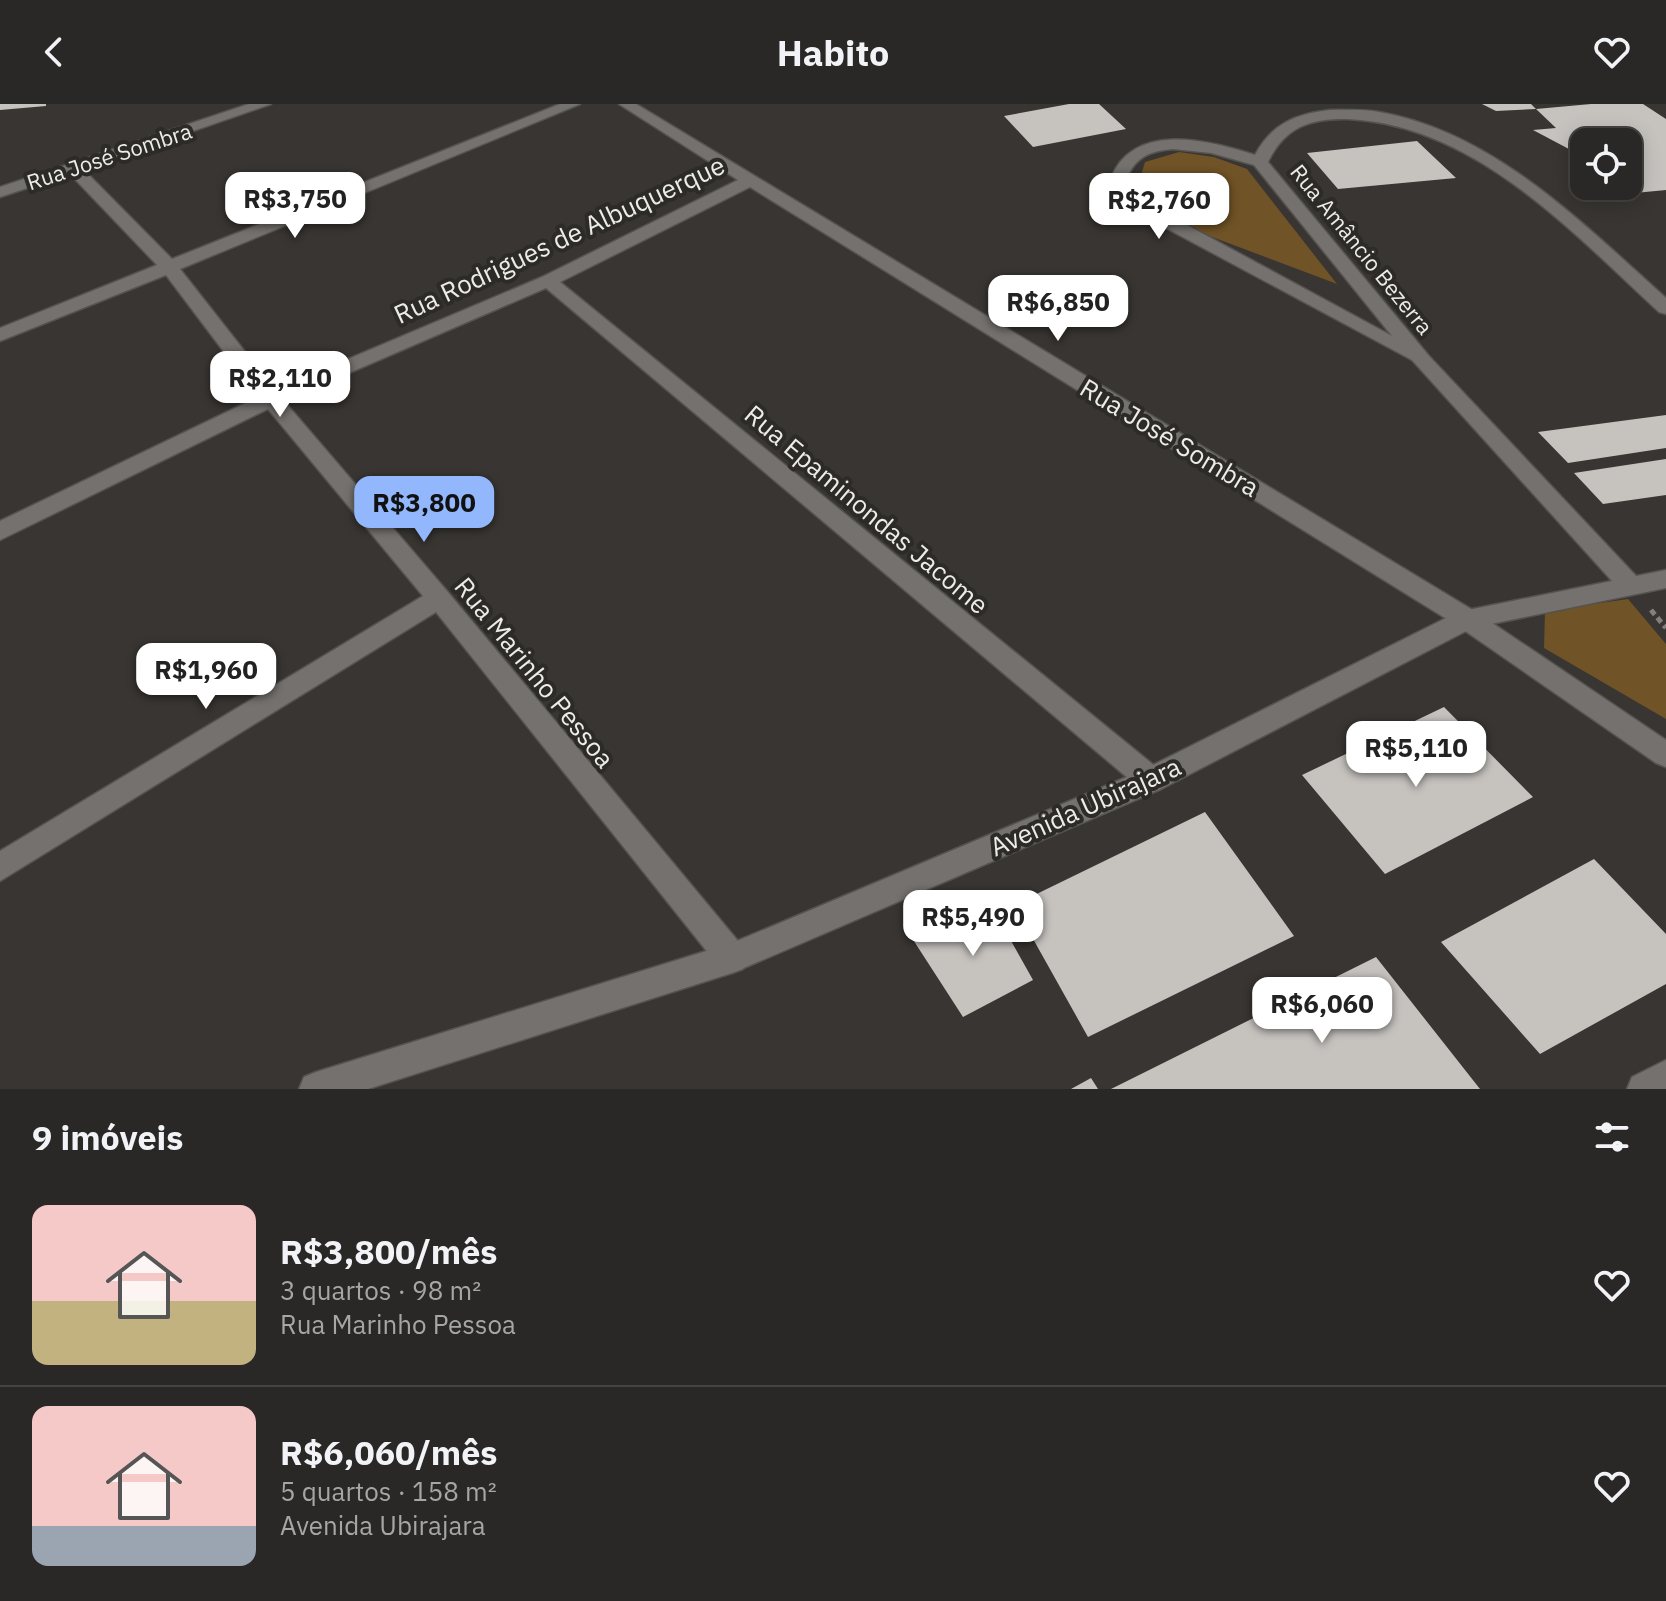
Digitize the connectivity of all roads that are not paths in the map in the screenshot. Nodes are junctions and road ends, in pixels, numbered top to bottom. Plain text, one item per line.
1 (264, 104) edge
2 (573, 104) edge
3 (626, 104) edge
4 (1260, 162) junction
5 (73, 168) junction
6 (751, 180) junction
7 (0, 192) edge
8 (170, 268) junction
9 (548, 281) junction
10 (1666, 308) edge
11 (0, 335) edge
12 (1422, 360) junction
13 (271, 399) junction
14 (0, 531) edge
15 (1666, 579) edge
16 (1630, 585) junction
17 (439, 598) junction
18 (1467, 619) junction
19 (1666, 755) edge
20 (1151, 780) junction
21 (0, 867) edge
22 (732, 958) junction
23 (1666, 1076) edge
24 (316, 1089) edge
25 (1644, 1089) edge

1 - 5 street, Rua José Sombra
2 - 8 street
3 - 6 street, Rua José Sombra
4 - 10 street, Rua Amâncio Bezerra
4 - 12 street, Rua Amâncio Bezerra
4 - 12 street
5 - 7 street, Rua José Sombra
5 - 8 street, Rua Marinho Pessoa
6 - 9 street, Rua Rodrigues de Albuquerque
6 - 18 street, Rua José Sombra
8 - 11 street
8 - 13 street, Rua Marinho Pessoa
9 - 13 street, Rua Rodrigues de Albuquerque
9 - 20 street, Rua Epaminondas Jacome
12 - 16 street, Rua Amâncio Bezerra
13 - 14 street, Rua Rodrigues de Albuquerque
13 - 17 street, Rua Marinho Pessoa
15 - 16 street, Avenida Ubirajara
16 - 18 street, Avenida Ubirajara
17 - 21 street
17 - 22 street, Rua Marinho Pessoa
18 - 19 street, Rua José Sombra
18 - 20 street, Avenida Ubirajara
20 - 22 street, Avenida Ubirajara
22 - 24 street, Avenida Ubirajara
23 - 25 street

